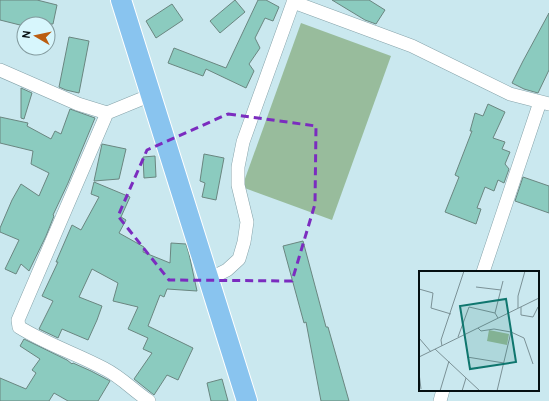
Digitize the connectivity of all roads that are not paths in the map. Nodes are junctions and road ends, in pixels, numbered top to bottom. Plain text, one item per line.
1 (121, 0) edge
2 (294, 1) edge
3 (0, 70) edge
4 (151, 94) junction
5 (547, 103) edge
6 (107, 114) junction
7 (482, 271) edge
8 (209, 279) junction
9 (443, 391) edge
10 (149, 401) edge
11 (247, 401) edge
12 (440, 401) edge

1 - 4 main road
2 - 5 street
2 - 8 street
3 - 6 street
4 - 6 street
4 - 8 main road
5 - 7 street
6 - 10 street
8 - 11 main road
9 - 12 street

